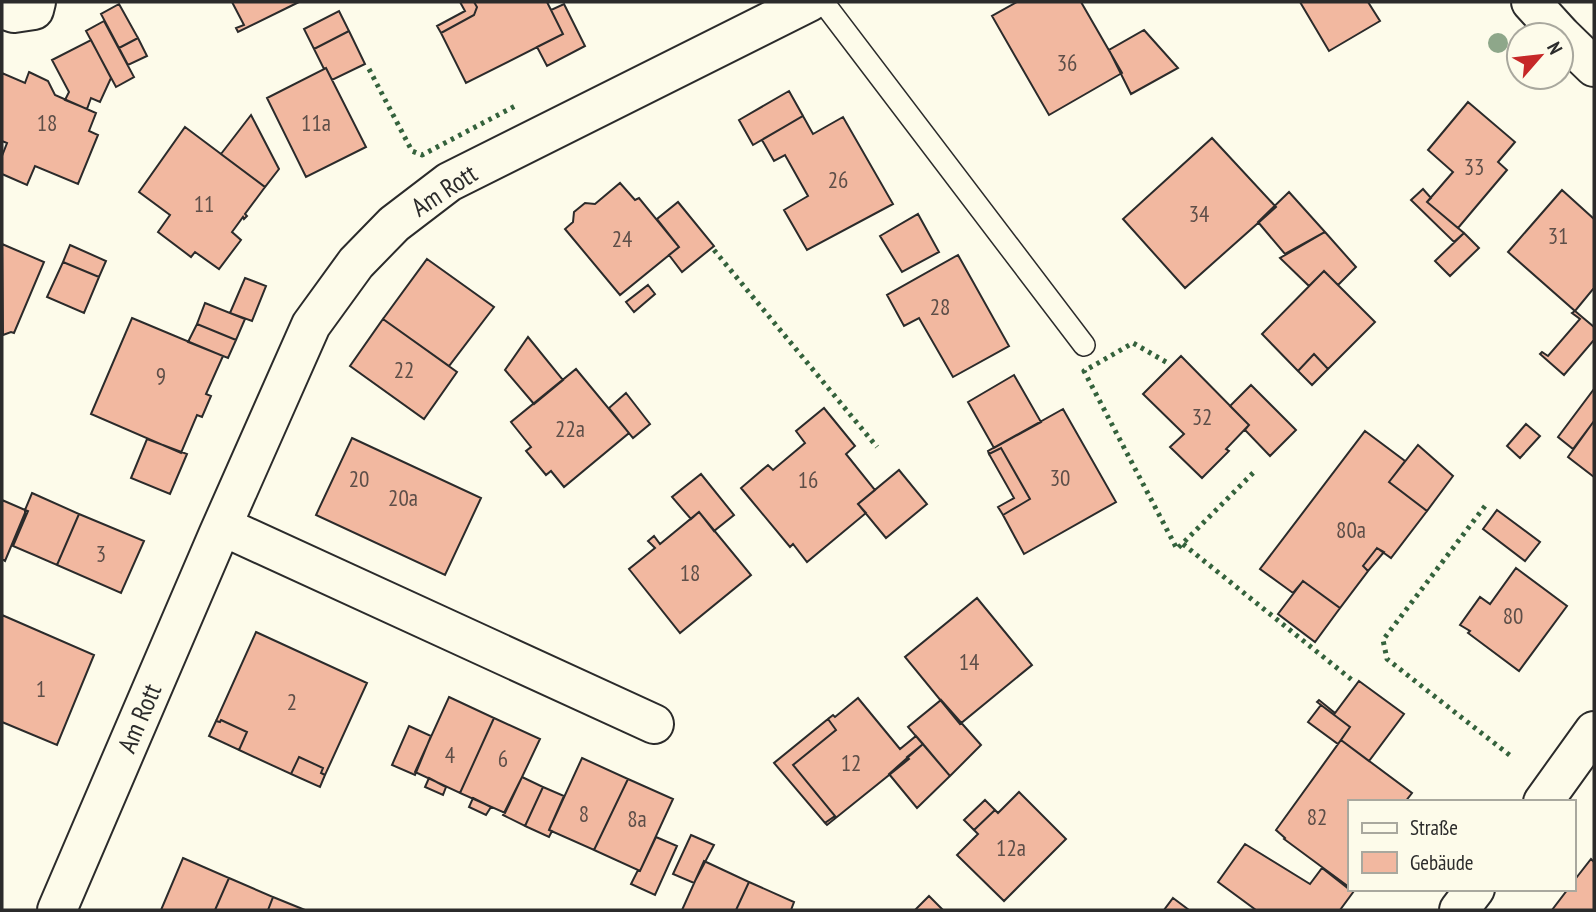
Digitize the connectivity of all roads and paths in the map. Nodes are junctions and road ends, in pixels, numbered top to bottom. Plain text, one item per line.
1 (36, 2) edge
2 (809, 2) edge
3 (823, 2) edge
4 (1531, 2) edge
5 (2, 9) edge
6 (1548, 21) edge
7 (1575, 49) edge
8 (1594, 67) edge
9 (1084, 345) dead end
10 (222, 526) junction
11 (654, 724) dead end
12 (1594, 731) edge
13 (1544, 800) edge
14 (1473, 891) edge
15 (57, 910) edge
16 (1459, 910) edge

1 - 5 street
2 - 10 street, Am Rott
3 - 9 lane
4 - 6 street
7 - 8 street
10 - 11 street
10 - 15 street, Am Rott
12 - 13 street
14 - 16 street

